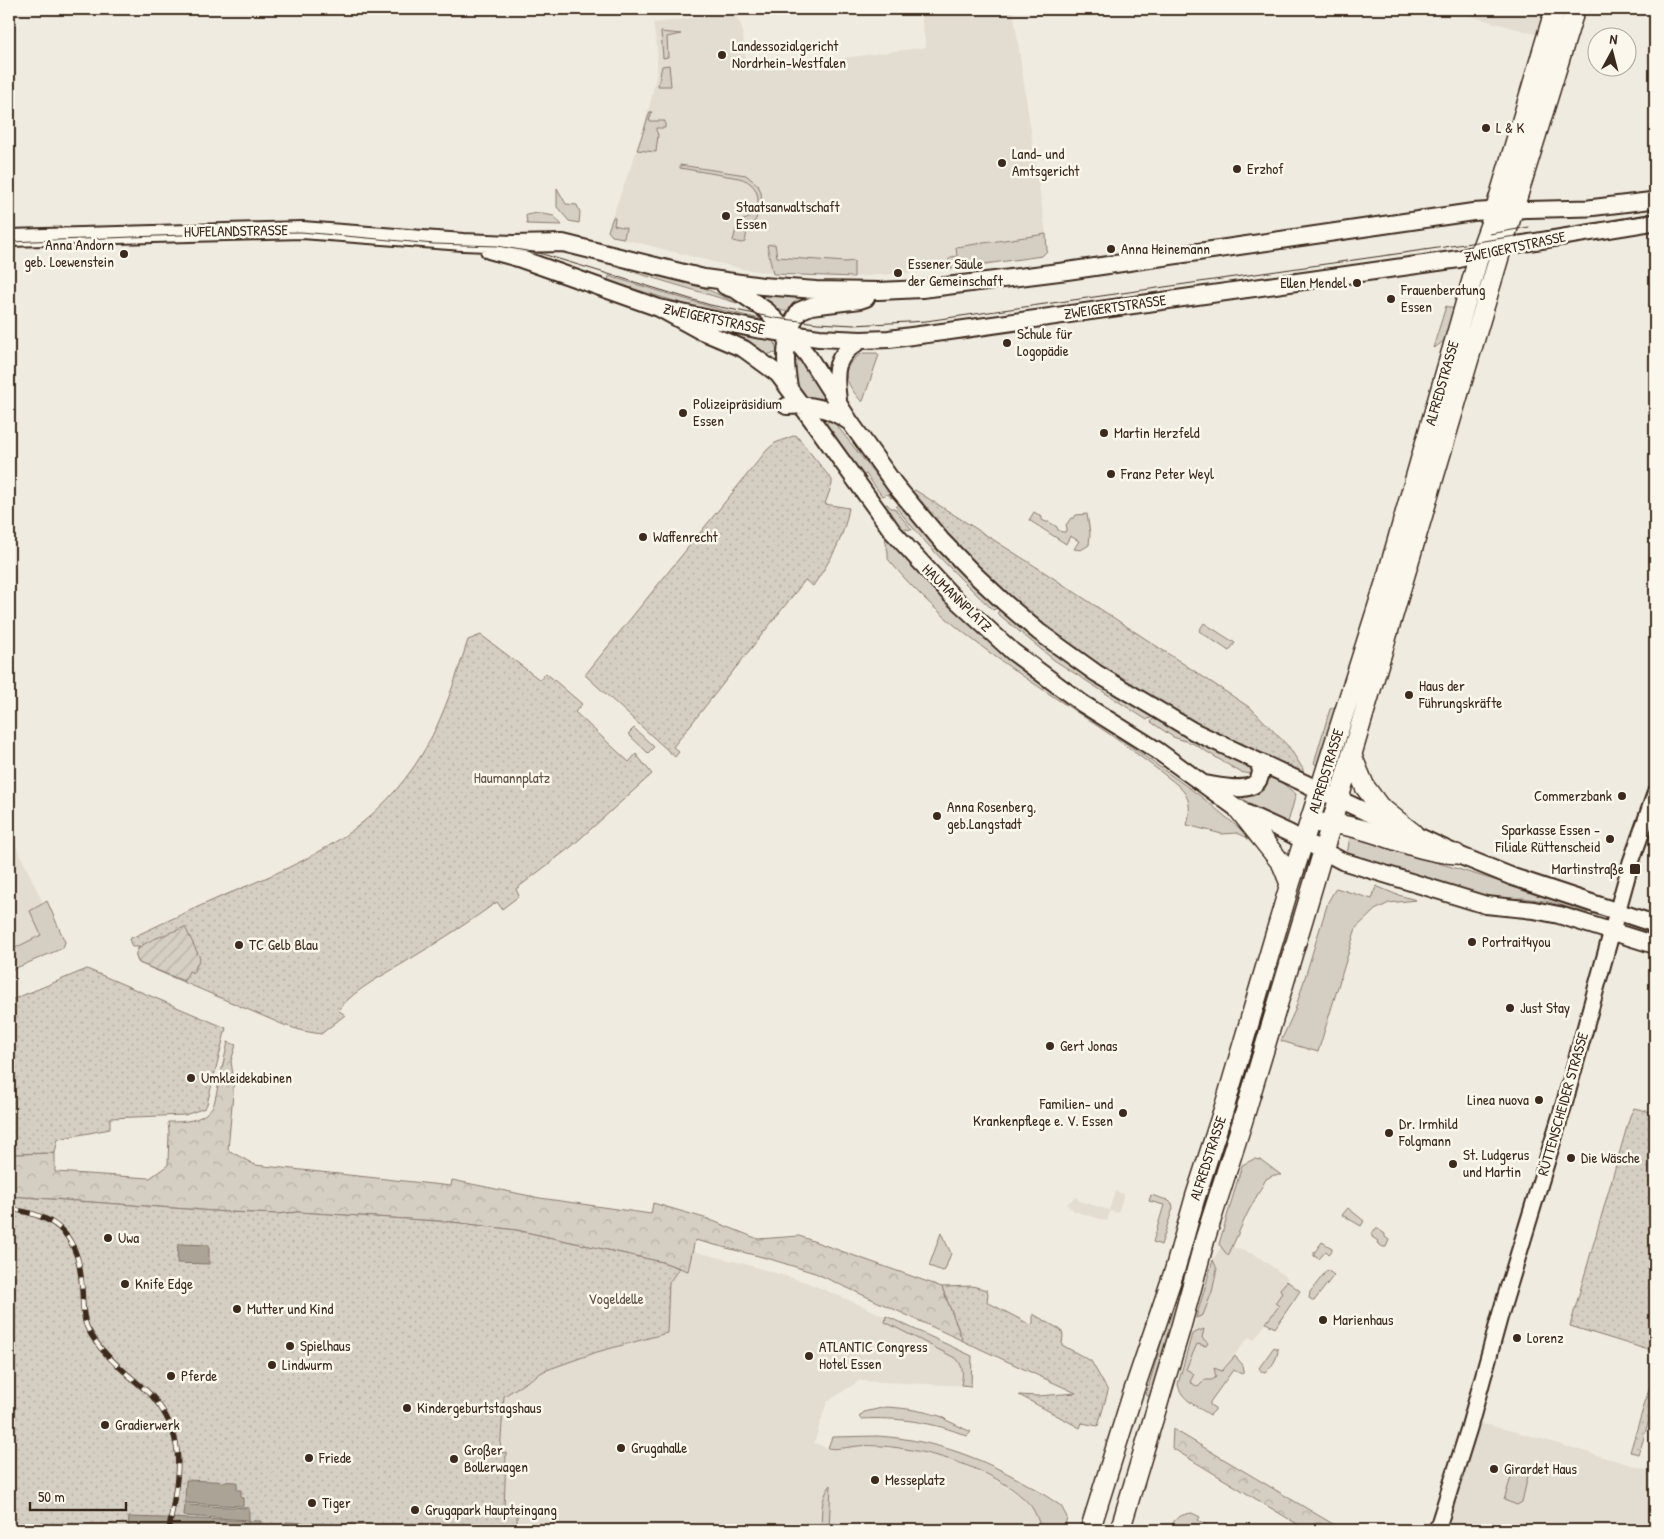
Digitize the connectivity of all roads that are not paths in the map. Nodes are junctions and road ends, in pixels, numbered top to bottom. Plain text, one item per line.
1 (1555, 9) edge
2 (1575, 9) edge
3 (1655, 200) edge
4 (1513, 210) junction
5 (1494, 211) junction
6 (1655, 222) edge
7 (9, 238) edge
8 (463, 242) junction
9 (1502, 247) junction
10 (586, 248) joint
11 (1480, 252) junction
12 (704, 278) junction
13 (578, 279) joint
14 (879, 291) junction
15 (658, 308) junction
16 (789, 335) junction
17 (861, 340) junction
18 (789, 388) junction
19 (838, 402) junction
20 (794, 406) junction
21 (850, 422) junction
22 (1352, 756) junction
23 (1257, 761) junction
24 (1204, 784) junction
25 (1320, 791) junction
26 (1655, 794) edge
27 (1338, 800) junction
28 (1239, 810) junction
29 (1331, 823) junction
30 (1413, 834) junction
31 (1305, 837) junction
32 (1323, 851) junction
33 (1456, 854) junction
34 (1290, 884) junction
35 (1617, 911) junction
36 (1655, 924) edge
37 (1611, 931) junction
38 (1655, 945) edge
39 (1121, 1526) edge
40 (1090, 1530) edge
41 (1437, 1530) edge

1 - 5 main road, ALFREDSTRASSE
2 - 4 main road, ALFREDSTRASSE
3 - 4 street, ZWEIGERTSTRASSE
4 - 5 main road, ZWEIGERTSTRASSE
4 - 9 main road, ALFREDSTRASSE
5 - 11 main road, ALFREDSTRASSE
5 - 14 main road, ZWEIGERTSTRASSE
6 - 9 street, ZWEIGERTSTRASSE
7 - 8 main road, HUFELANDSTRASSE
8 - 10 main road, HUFELANDSTRASSE
8 - 13 main road, HUFELANDSTRASSE
9 - 11 main road, ZWEIGERTSTRASSE
9 - 22 main road, ALFREDSTRASSE
10 - 12 main road, ZWEIGERTSTRASSE
11 - 17 main road, ZWEIGERTSTRASSE
11 - 25 main road, ALFREDSTRASSE
12 - 14 main road, ZWEIGERTSTRASSE
12 - 16 main road, HAUMANNPLATZ
13 - 15 main road, ZWEIGERTSTRASSE
14 - 16 main road
15 - 16 main road, ZWEIGERTSTRASSE
15 - 18 main road, HAUMANNPLATZ
16 - 17 main road, ZWEIGERTSTRASSE
16 - 18 main road
16 - 19 main road, HAUMANNPLATZ
17 - 19 main road
18 - 20 main road, HAUMANNPLATZ
19 - 21 main road, HAUMANNPLATZ
20 - 21 main road
20 - 24 main road, HAUMANNPLATZ
21 - 23 main road, HAUMANNPLATZ
22 - 27 main road, ALFREDSTRASSE
22 - 30 main road
23 - 24 main road
23 - 25 main road, HAUMANNPLATZ
24 - 28 main road, HAUMANNPLATZ
25 - 27 main road
25 - 31 main road, ALFREDSTRASSE
26 - 35 street, RÜTTENSCHEIDER STRASSE
27 - 29 main road, ALFREDSTRASSE
27 - 30 main road
28 - 31 main road, HAUMANNPLATZ
28 - 34 main road
29 - 31 main road
29 - 32 main road, ALFREDSTRASSE
29 - 33 main road
30 - 33 main road
31 - 32 main road
31 - 34 main road, ALFREDSTRASSE
32 - 37 main road
32 - 39 main road, ALFREDSTRASSE
33 - 35 main road
34 - 40 main road, ALFREDSTRASSE
35 - 36 main road
35 - 37 street, RÜTTENSCHEIDER STRASSE
37 - 38 main road
37 - 41 street, RÜTTENSCHEIDER STRASSE

